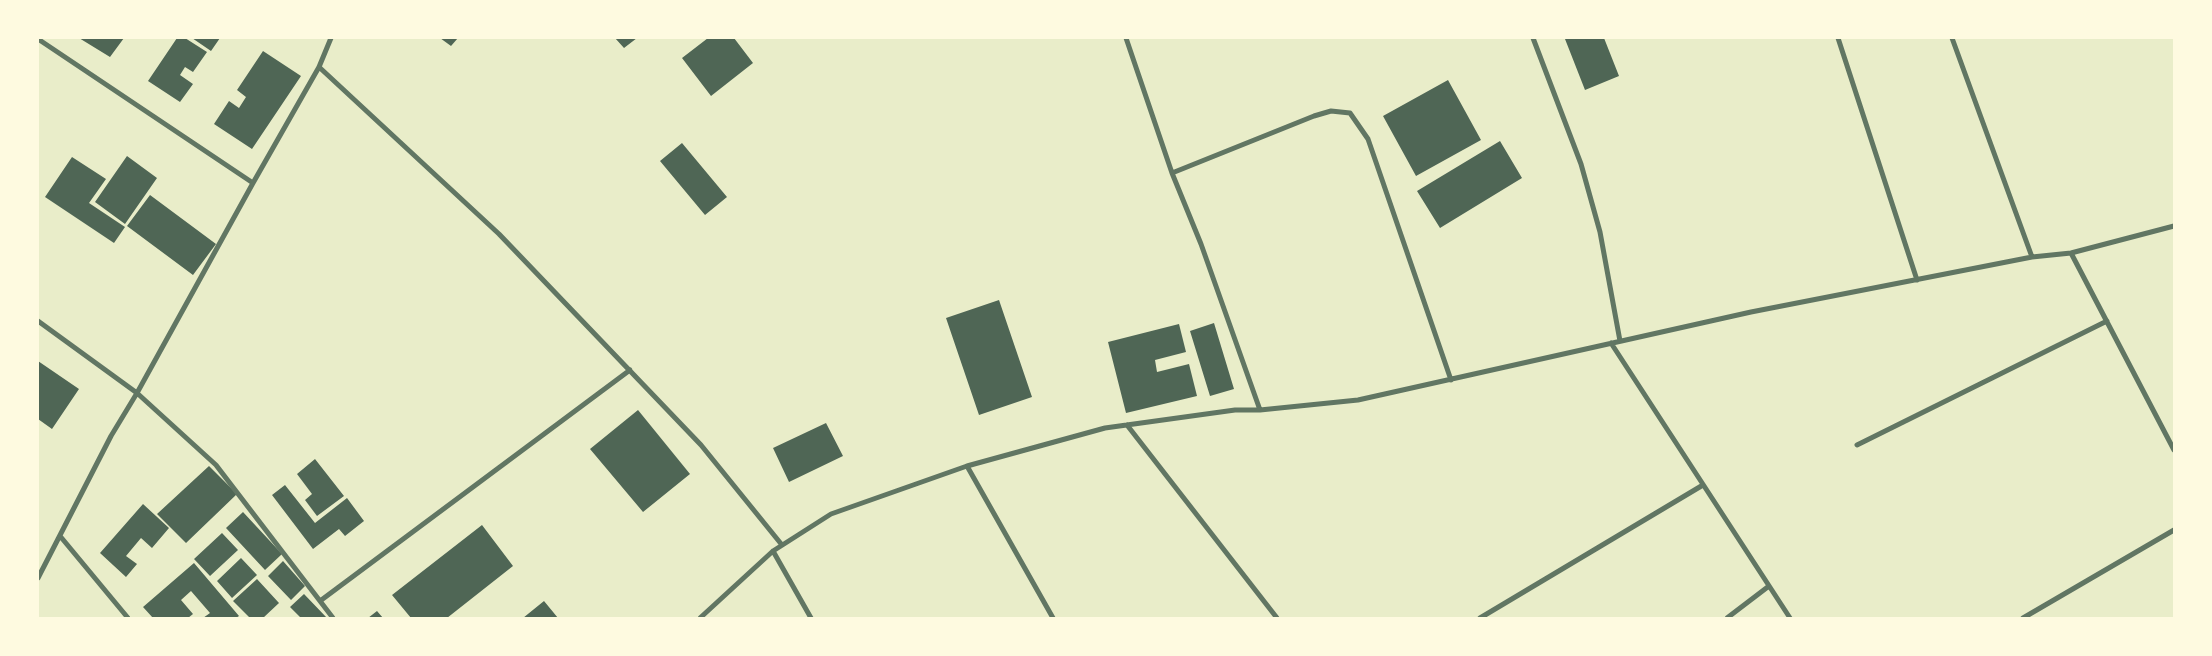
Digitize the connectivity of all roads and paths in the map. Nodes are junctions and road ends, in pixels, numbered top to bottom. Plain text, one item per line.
1 (331, 38) edge
2 (1126, 38) edge
3 (1533, 38) edge
4 (1838, 38) edge
5 (1952, 38) edge
6 (38, 39) edge
7 (319, 67) junction
8 (1172, 173) junction
9 (253, 182) junction
10 (2174, 226) edge
11 (2071, 253) junction
12 (2032, 257) junction
13 (1917, 280) junction
14 (2107, 321) junction
15 (38, 322) edge
16 (1620, 341) junction
17 (1611, 343) junction
18 (630, 370) junction
19 (1451, 380) junction
20 (137, 393) junction
21 (1260, 410) junction
22 (1127, 425) junction
23 (1857, 445) dead end
24 (2174, 450) edge
25 (967, 466) junction
26 (1703, 485) junction
27 (2174, 530) edge
28 (60, 536) junction
29 (782, 545) junction
30 (773, 550) junction
31 (38, 578) edge
32 (1769, 586) junction
33 (320, 601) junction
34 (128, 618) edge
35 (333, 618) edge
36 (700, 618) edge
37 (811, 618) edge
38 (1053, 618) edge
39 (1277, 618) edge
40 (1480, 618) edge
41 (1727, 618) edge
42 (1790, 618) edge
43 (2023, 618) edge

1 - 7 street
2 - 8 street
3 - 16 street
4 - 13 street
5 - 12 street
6 - 9 street
7 - 9 street
7 - 18 street
8 - 19 street
8 - 21 street
9 - 20 street
10 - 11 street
11 - 12 street
11 - 14 street
12 - 13 street
13 - 16 street
14 - 23 street
14 - 24 street
15 - 20 street
16 - 17 street
17 - 19 street
17 - 26 street
18 - 29 street
18 - 33 street
19 - 21 street
20 - 28 street
20 - 33 street
21 - 22 street
22 - 25 street
22 - 39 street
25 - 29 street
25 - 38 street
26 - 32 street
26 - 40 street
27 - 43 street
28 - 31 street
28 - 34 street
29 - 30 street
30 - 36 street
30 - 37 street
32 - 41 street
32 - 42 street
33 - 35 street

